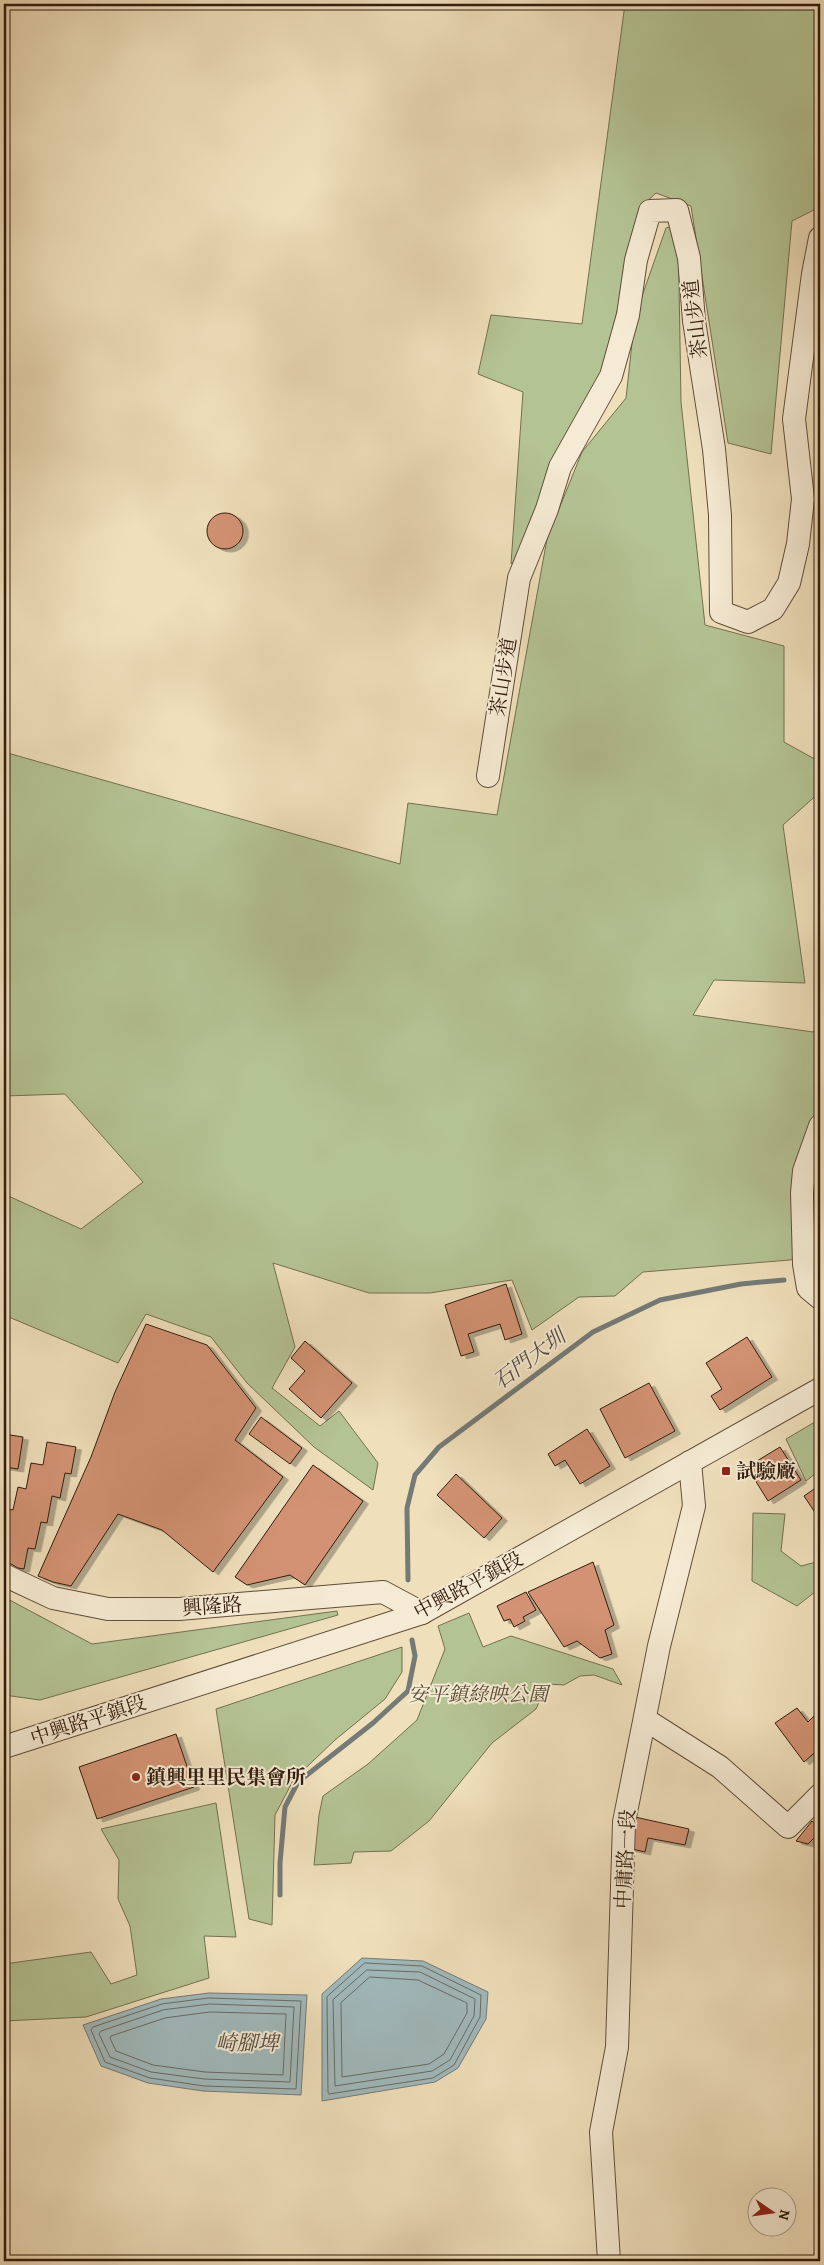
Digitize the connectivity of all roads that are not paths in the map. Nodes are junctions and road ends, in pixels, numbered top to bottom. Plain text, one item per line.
1 (820, 238) edge
2 (488, 776) dead end
3 (820, 1126) edge
4 (820, 1298) edge
5 (820, 1389) edge
6 (690, 1462) junction
7 (4, 1575) edge
8 (422, 1613) junction
9 (646, 1720) junction
10 (4, 1747) edge
11 (820, 1795) edge
12 (609, 2261) edge

1 - 2 street, 茶山步道
3 - 4 street
5 - 6 street, 中興路平鎮段
6 - 8 street, 中興路平鎮段
6 - 9 street, 中庸路一段
7 - 8 street, 興隆路
8 - 10 street, 中興路平鎮段
9 - 11 street
9 - 12 street, 中庸路一段

